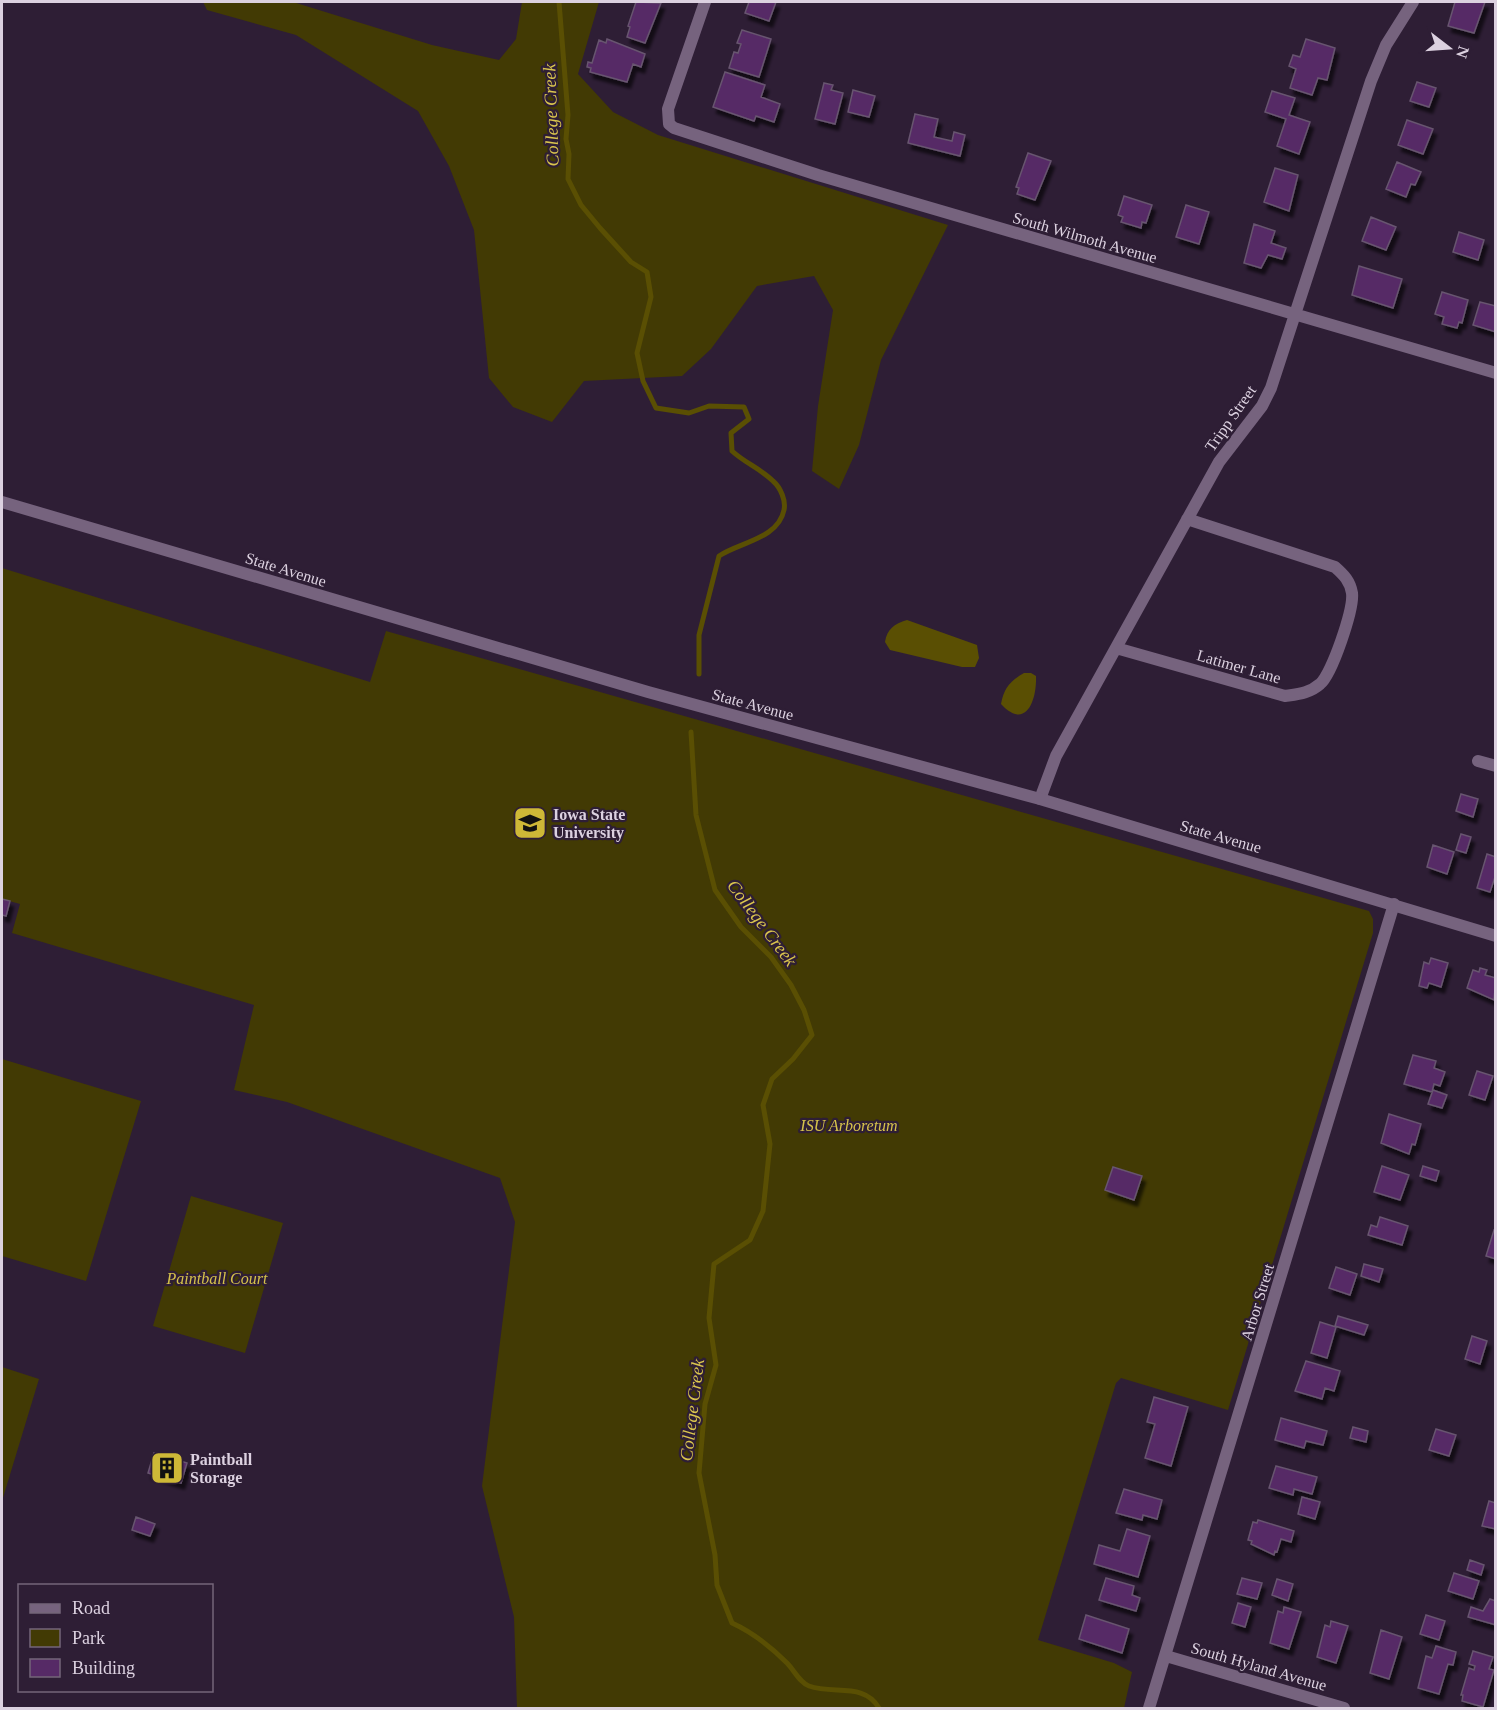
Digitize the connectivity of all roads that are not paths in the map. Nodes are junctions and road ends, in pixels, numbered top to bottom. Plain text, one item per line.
1 (705, 2) edge
2 (1413, 2) edge
3 (1297, 315) junction
4 (1496, 373) edge
5 (2, 502) edge
6 (1187, 519) junction
7 (1116, 648) junction
8 (1478, 760) dead end
9 (1496, 766) edge
10 (1040, 800) junction
11 (1394, 904) junction
12 (1496, 936) edge
13 (1166, 1656) junction
14 (1149, 1708) edge
15 (1344, 1708) edge

1 - 3 street, South Wilmoth Avenue
2 - 3 street, Tripp Street
3 - 4 street, South Wilmoth Avenue
3 - 6 street, Tripp Street
5 - 10 street, State Avenue
6 - 7 street, Tripp Street
6 - 7 street, Latimer Lane
7 - 10 street, Tripp Street
8 - 9 street
10 - 11 street, State Avenue
11 - 12 street, State Avenue
11 - 13 street, Arbor Street
13 - 14 street, Arbor Street
13 - 15 street, South Hyland Avenue

